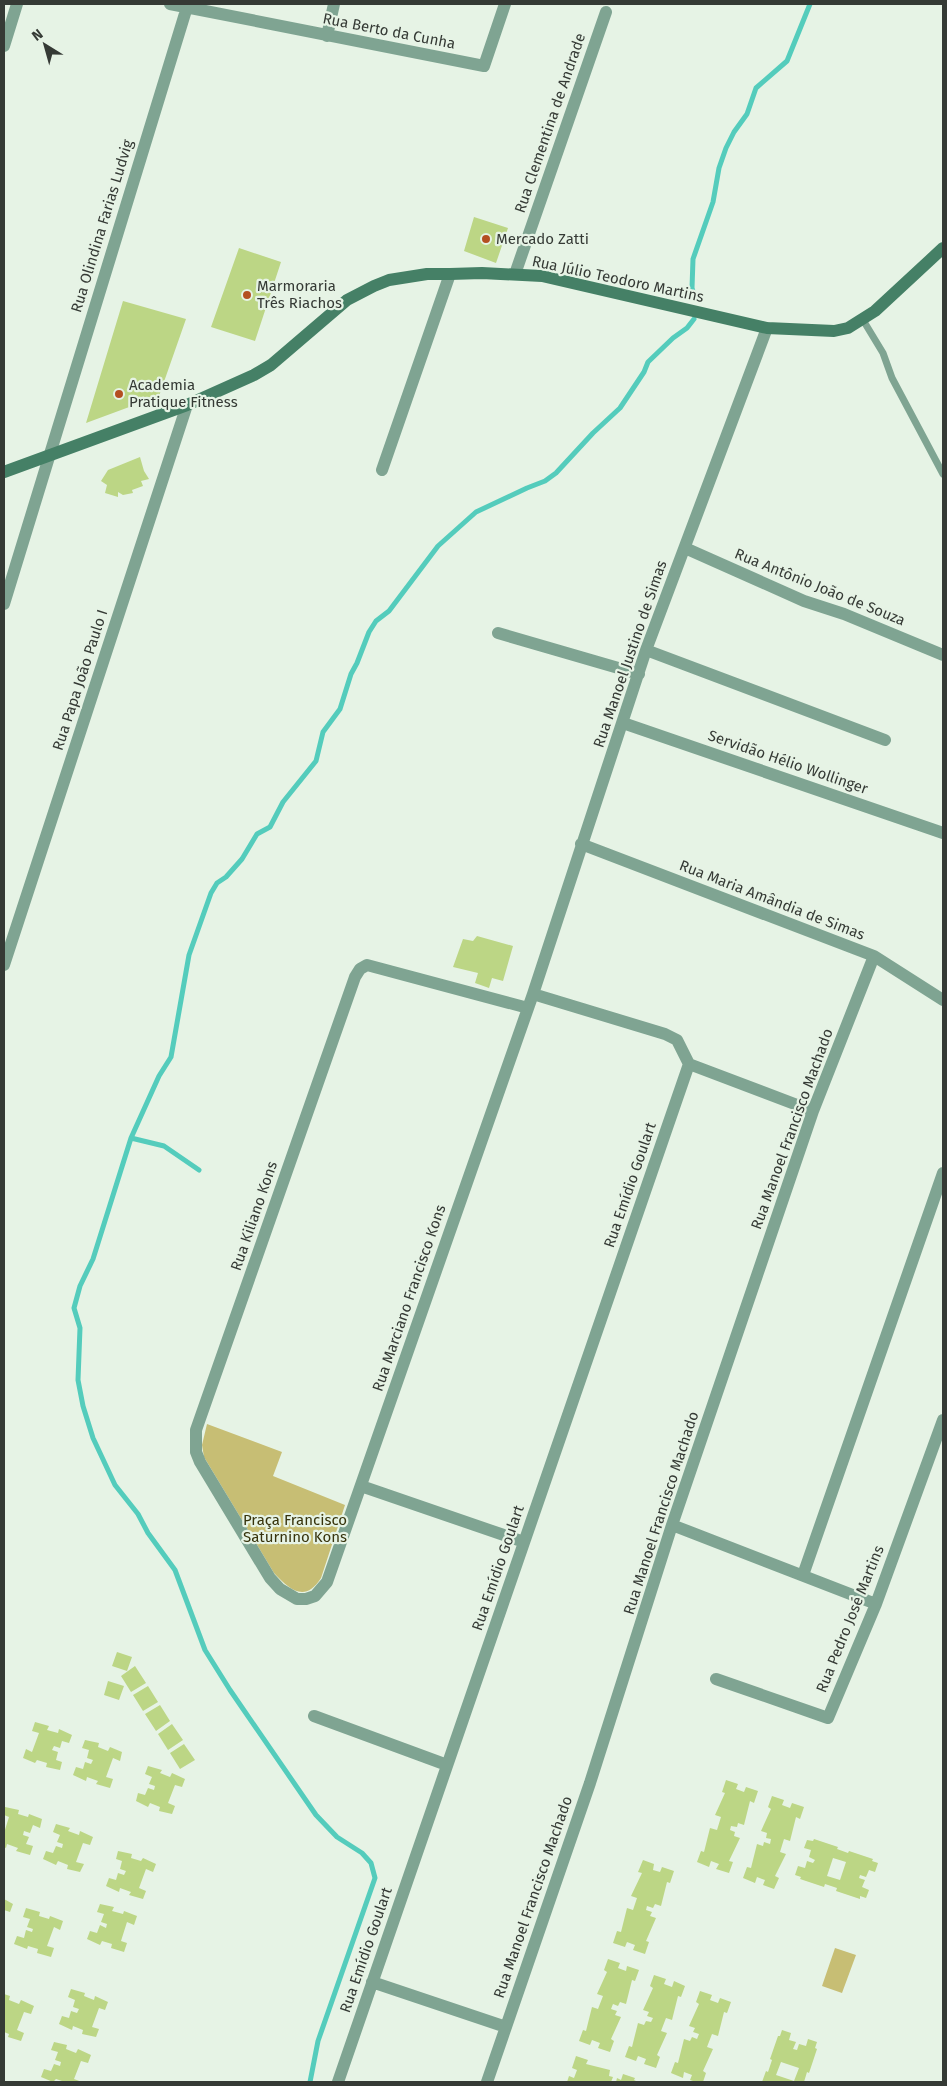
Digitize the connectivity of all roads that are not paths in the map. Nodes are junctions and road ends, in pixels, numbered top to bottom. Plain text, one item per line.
1 (17, 4) edge
2 (170, 4) edge
3 (334, 4) edge
4 (505, 4) edge
5 (187, 7) junction
6 (606, 12) dead end
7 (327, 36) junction
8 (4, 46) edge
9 (943, 248) edge
10 (450, 274) junction
11 (515, 274) junction
12 (863, 320) junction
13 (767, 328) junction
14 (187, 405) junction
15 (49, 455) junction
16 (382, 470) dead end
17 (4, 472) edge
18 (943, 474) edge
19 (685, 548) junction
20 (4, 604) edge
21 (498, 633) dead end
22 (646, 650) junction
23 (943, 655) edge
24 (639, 674) junction
25 (623, 723) junction
26 (885, 740) dead end
27 (943, 833) edge
28 (582, 844) junction
29 (874, 956) junction
30 (4, 965) edge
31 (533, 994) junction
32 (943, 1000) edge
33 (528, 1008) junction
34 (689, 1064) junction
35 (813, 1111) junction
36 (943, 1173) edge
37 (943, 1420) edge
38 (361, 1486) junction
39 (672, 1525) junction
40 (524, 1542) junction
41 (804, 1575) junction
42 (315, 1596) joint
43 (876, 1604) junction
44 (716, 1679) dead end
45 (314, 1716) dead end
46 (447, 1765) junction
47 (372, 1982) junction
48 (506, 2027) junction
49 (338, 2082) edge
50 (487, 2082) edge

1 - 8 street
2 - 5 street, Rua Berto da Cunha
3 - 7 street
4 - 7 street, Rua Berto da Cunha
5 - 7 street, Rua Berto da Cunha
5 - 15 street, Rua Olindina Farias Ludvig
6 - 11 street, Rua Clementina de Andrade
9 - 12 main road, Rua Júlio Teodoro Martins
10 - 11 main road, Rua Júlio Teodoro Martins
10 - 14 main road, Rua Júlio Teodoro Martins
10 - 16 street
11 - 13 main road, Rua Júlio Teodoro Martins
12 - 13 main road, Rua Júlio Teodoro Martins
12 - 18 lane
13 - 19 street, Rua Manoel Justino de Simas
14 - 15 main road, Rua Júlio Teodoro Martins
14 - 30 street, Rua Papa João Paulo I
15 - 17 main road, Rua Júlio Teodoro Martins
15 - 20 street, Rua Olindina Farias Ludvig
19 - 22 street, Rua Manoel Justino de Simas
19 - 23 street, Rua Antônio João de Souza
21 - 24 street
22 - 24 street, Rua Manoel Justino de Simas
22 - 26 street
24 - 25 street, Rua Manoel Justino de Simas
25 - 27 street, Servidão Hélio Wollinger
25 - 28 street, Rua Manoel Justino de Simas
28 - 29 street, Rua Maria Amândia de Simas
28 - 31 street, Rua Manoel Justino de Simas
29 - 32 street, Rua Maria Amândia de Simas
29 - 35 street, Rua Manoel Francisco Machado
31 - 33 street, Rua Marciano Francisco Kons
31 - 34 street
33 - 38 street, Rua Marciano Francisco Kons
33 - 42 street, Rua Kiliano Kons
34 - 35 street
34 - 40 street, Rua Emídio Goulart
35 - 39 street, Rua Manoel Francisco Machado
36 - 41 street
37 - 43 street, Rua Pedro José Martins
38 - 40 street
38 - 42 street, Rua Marciano Francisco Kons
39 - 41 street
39 - 48 street, Rua Manoel Francisco Machado
40 - 46 street, Rua Emídio Goulart
41 - 43 street
43 - 44 street, Rua Pedro José Martins
45 - 46 street
46 - 47 street, Rua Emídio Goulart
47 - 48 street
47 - 49 street, Rua Emídio Goulart
48 - 50 street, Rua Manoel Francisco Machado

